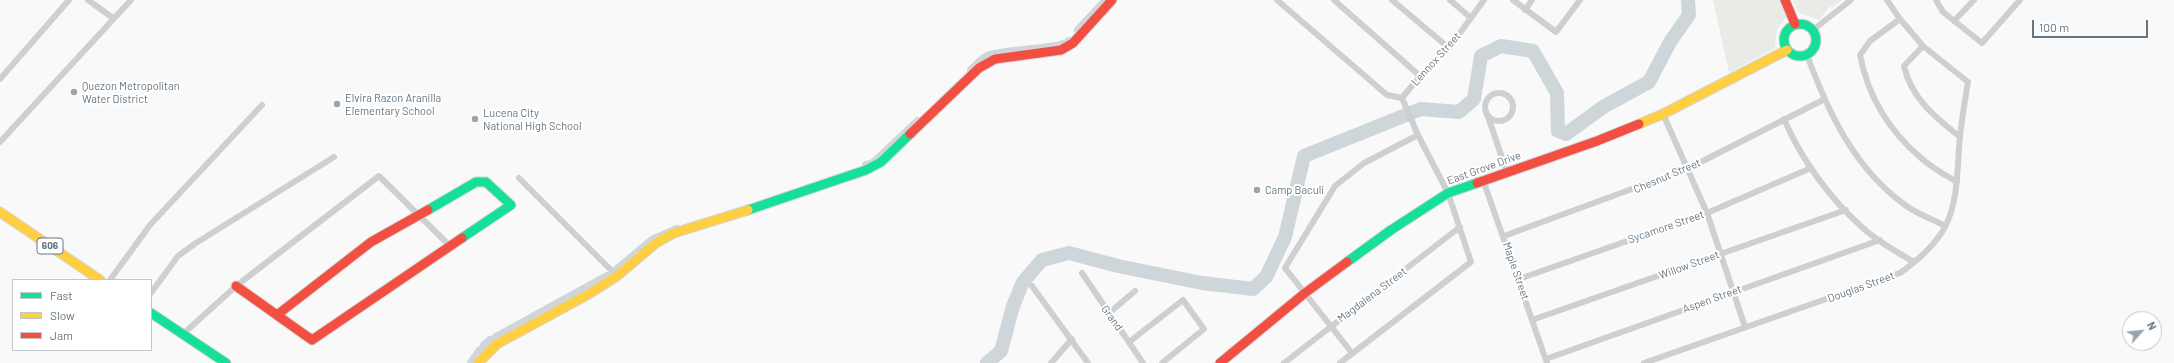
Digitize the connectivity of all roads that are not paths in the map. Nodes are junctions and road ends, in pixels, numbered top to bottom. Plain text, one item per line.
1 (69, 0) edge
2 (88, 0) edge
3 (131, 0) edge
4 (1112, 0) edge
5 (1277, 0) edge
6 (1334, 0) edge
7 (1392, 0) edge
8 (1450, 0) edge
9 (1484, 0) edge
10 (1513, 0) edge
11 (1532, 0) edge
12 (1580, 0) edge
13 (1785, 0) edge
14 (1851, 0) edge
15 (1887, 0) edge
16 (1936, 0) edge
17 (1974, 0) edge
18 (2020, 0) edge
19 (1525, 10) junction
20 (114, 18) junction
21 (1471, 18) junction
22 (1900, 19) junction
23 (1954, 21) junction
24 (1795, 24) junction
25 (1813, 30) junction
26 (1923, 46) junction
27 (1449, 48) junction
28 (1787, 50) junction
29 (1807, 55) junction
30 (1420, 76) junction
31 (0, 79) edge
32 (1402, 98) junction
33 (1823, 100) junction
34 (262, 105) dead end
35 (1487, 113) junction
36 (1663, 114) junction
37 (1784, 119) junction
38 (1418, 135) junction
39 (1960, 137) junction
40 (0, 142) edge
41 (334, 157) dead end
42 (1689, 168) junction
43 (1811, 168) junction
44 (1507, 172) junction
45 (519, 178) dead end
46 (1483, 180) junction
47 (1957, 182) junction
48 (1448, 193) junction
49 (1846, 210) junction
50 (0, 212) edge
51 (1707, 213) junction
52 (419, 215) junction
53 (1946, 226) junction
54 (1460, 227) junction
55 (1504, 236) junction
56 (1880, 240) junction
57 (450, 246) junction
58 (1721, 253) junction
59 (1914, 262) junction
60 (1082, 273) dead end
61 (617, 276) junction
62 (99, 279) edge
63 (111, 279) edge
64 (1519, 279) junction
65 (236, 286) junction
66 (1032, 286) dead end
67 (1135, 291) dead end
68 (1734, 291) junction
69 (152, 292) edge
70 (1305, 293) junction
71 (152, 314) edge
72 (1108, 314) junction
73 (277, 315) junction
74 (1532, 320) junction
75 (1331, 326) junction
76 (1746, 327) junction
77 (183, 334) junction
78 (1072, 339) junction
79 (1129, 342) junction
80 (1352, 353) junction
81 (1546, 361) edge
82 (226, 363) edge
83 (478, 363) edge
84 (1051, 363) edge
85 (1088, 363) edge
86 (1143, 363) edge
87 (1162, 363) edge
88 (1220, 363) edge
89 (1284, 363) edge
90 (1340, 363) edge
91 (1644, 363) edge

1 - 31 street
2 - 20 street
3 - 20 street
4 - 61 street
5 - 32 street
6 - 30 street
7 - 27 street
8 - 21 street
9 - 21 street, Lennox Street
10 - 19 street
11 - 19 street
12 - 19 street
13 - 24 street
14 - 25 street
15 - 22 street
16 - 23 street
17 - 23 street
18 - 23 street
20 - 40 street
21 - 27 street, Lennox Street
22 - 26 street
22 - 47 street
24 - 25 street
24 - 28 street
25 - 29 street
26 - 39 street, Douglas Street
26 - 39 street
27 - 30 street, Lennox Street
28 - 29 street
28 - 36 street, East Grove Drive
29 - 33 street
30 - 32 street, Lennox Street
32 - 38 street
33 - 37 street, Chesnut Street
33 - 53 street
34 - 63 street
35 - 35 street
35 - 44 street
36 - 42 street
36 - 44 street, East Grove Drive
37 - 42 street, Chesnut Street
37 - 43 street
38 - 48 street
38 - 70 street
39 - 47 street, Douglas Street
41 - 69 street
42 - 51 street
42 - 55 street, Chesnut Street
43 - 49 street
43 - 51 street, Sycamore Street
44 - 46 street, East Grove Drive
45 - 61 street
46 - 48 street, East Grove Drive
46 - 55 street, Maple Street
47 - 53 street, Douglas Street
48 - 54 street
48 - 70 street, East Grove Drive
49 - 56 street
49 - 58 street, Willow Street
50 - 62 street, 606
51 - 58 street
51 - 64 street, Sycamore Street
52 - 57 street
52 - 57 street
52 - 65 street
52 - 73 street
53 - 59 street, Douglas Street
54 - 75 street, Magdalena Street
54 - 80 street
55 - 64 street, Maple Street
56 - 59 street
56 - 68 street, Aspen Street
57 - 73 street
58 - 68 street
58 - 74 street, Willow Street
59 - 76 street, Douglas Street
60 - 72 street, Grand
61 - 83 street
64 - 74 street, Maple Street
65 - 73 street
65 - 77 street
66 - 78 street
67 - 72 street
68 - 76 street
68 - 81 street, Aspen Street
70 - 75 street
70 - 88 street, East Grove Drive
71 - 77 street
72 - 79 street, Grand
74 - 81 street, Maple Street
75 - 80 street
75 - 89 street, Magdalena Street
76 - 91 street, Douglas Street
77 - 82 street
78 - 84 street
78 - 85 street
79 - 86 street, Grand
79 - 87 street
80 - 90 street

